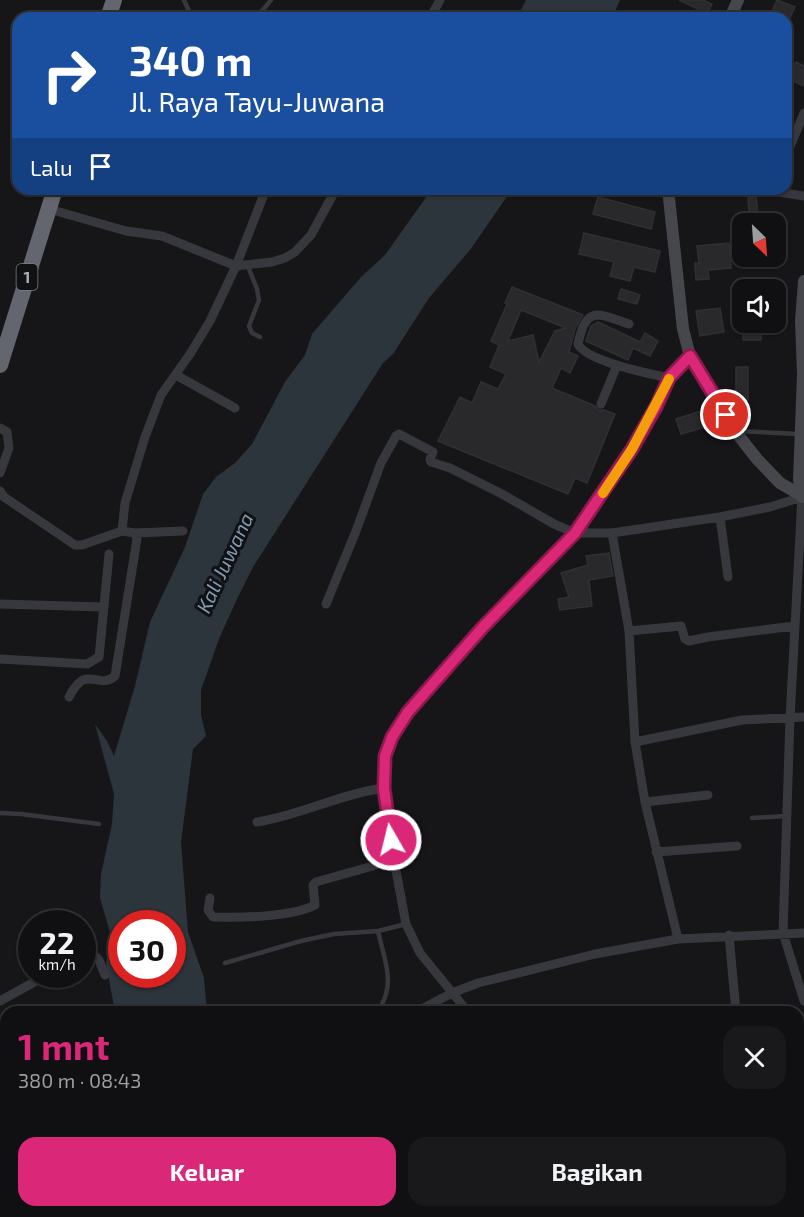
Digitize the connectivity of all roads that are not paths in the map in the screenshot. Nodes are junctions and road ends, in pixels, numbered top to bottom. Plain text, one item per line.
1 (271, 0) edge
2 (261, 12) edge
3 (804, 113) edge
4 (792, 142) edge
5 (53, 195) edge
6 (264, 195) edge
7 (333, 195) edge
8 (669, 195) edge
9 (49, 209) junction
10 (247, 264) junction
11 (237, 266) junction
12 (804, 281) edge
13 (629, 324) dead end
14 (260, 337) dead end
15 (690, 356) junction
16 (617, 364) junction
17 (0, 365) edge
18 (803, 374) edge
19 (176, 375) junction
20 (669, 378) junction
21 (601, 404) dead end
22 (235, 408) dead end
23 (0, 428) edge
24 (735, 431) junction
25 (801, 434) junction
26 (0, 473) edge
27 (0, 491) edge
28 (803, 497) edge
29 (720, 517) junction
30 (122, 531) junction
31 (183, 531) dead end
32 (135, 533) junction
33 (575, 533) junction
34 (612, 533) junction
35 (109, 554) dead end
36 (728, 577) dead end
37 (0, 604) edge
38 (326, 604) dead end
39 (103, 607) junction
40 (794, 626) junction
41 (629, 631) junction
42 (0, 659) edge
43 (69, 697) dead end
44 (804, 717) edge
45 (790, 718) junction
46 (635, 742) junction
47 (384, 788) junction
48 (708, 795) dead end
49 (645, 802) junction
50 (0, 813) edge
51 (786, 816) junction
52 (752, 818) dead end
53 (257, 822) dead end
54 (99, 824) dead end
55 (737, 846) dead end
56 (656, 852) junction
57 (394, 860) junction
58 (210, 898) dead end
59 (406, 924) junction
60 (378, 931) junction
61 (783, 933) junction
62 (804, 933) edge
63 (729, 935) junction
64 (678, 939) junction
65 (96, 955) edge
66 (225, 963) dead end
67 (105, 975) dead end
68 (23, 988) edge
69 (452, 993) junction
70 (0, 1001) edge
71 (804, 1001) edge
72 (382, 1004) dead end
73 (427, 1006) edge
74 (463, 1006) edge
75 (735, 1006) edge

1 - 2 lane
3 - 4 street
5 - 9 highway, 1
6 - 11 street
7 - 10 street
8 - 15 main road
9 - 11 street
9 - 17 highway, 1
10 - 11 street
10 - 14 lane
11 - 19 street
12 - 18 main road
13 - 16 street
15 - 20 street
15 - 24 main road
16 - 20 street
16 - 21 street
18 - 25 main road
19 - 22 street
19 - 30 street
20 - 33 street
23 - 26 street
24 - 25 lane
24 - 28 main road
25 - 28 main road
27 - 30 street
28 - 29 street
28 - 40 street
29 - 34 street
29 - 36 street
30 - 32 street
31 - 32 street
32 - 43 street
33 - 34 street
33 - 38 street
33 - 47 street
34 - 41 street
35 - 39 street
37 - 39 street
39 - 42 street
40 - 41 street
40 - 45 street
41 - 46 street
44 - 45 street
45 - 46 street
45 - 51 street
46 - 49 street
47 - 53 street
47 - 57 street
48 - 49 street
49 - 56 street
50 - 54 lane
51 - 52 lane
51 - 61 street
55 - 56 street
56 - 64 street
57 - 58 street
57 - 59 street
59 - 60 lane
59 - 69 street
60 - 66 lane
60 - 72 lane
61 - 62 street
61 - 63 street
61 - 71 street
63 - 64 street
63 - 75 street
64 - 69 street
65 - 67 street
68 - 70 street
69 - 73 street
69 - 74 street

